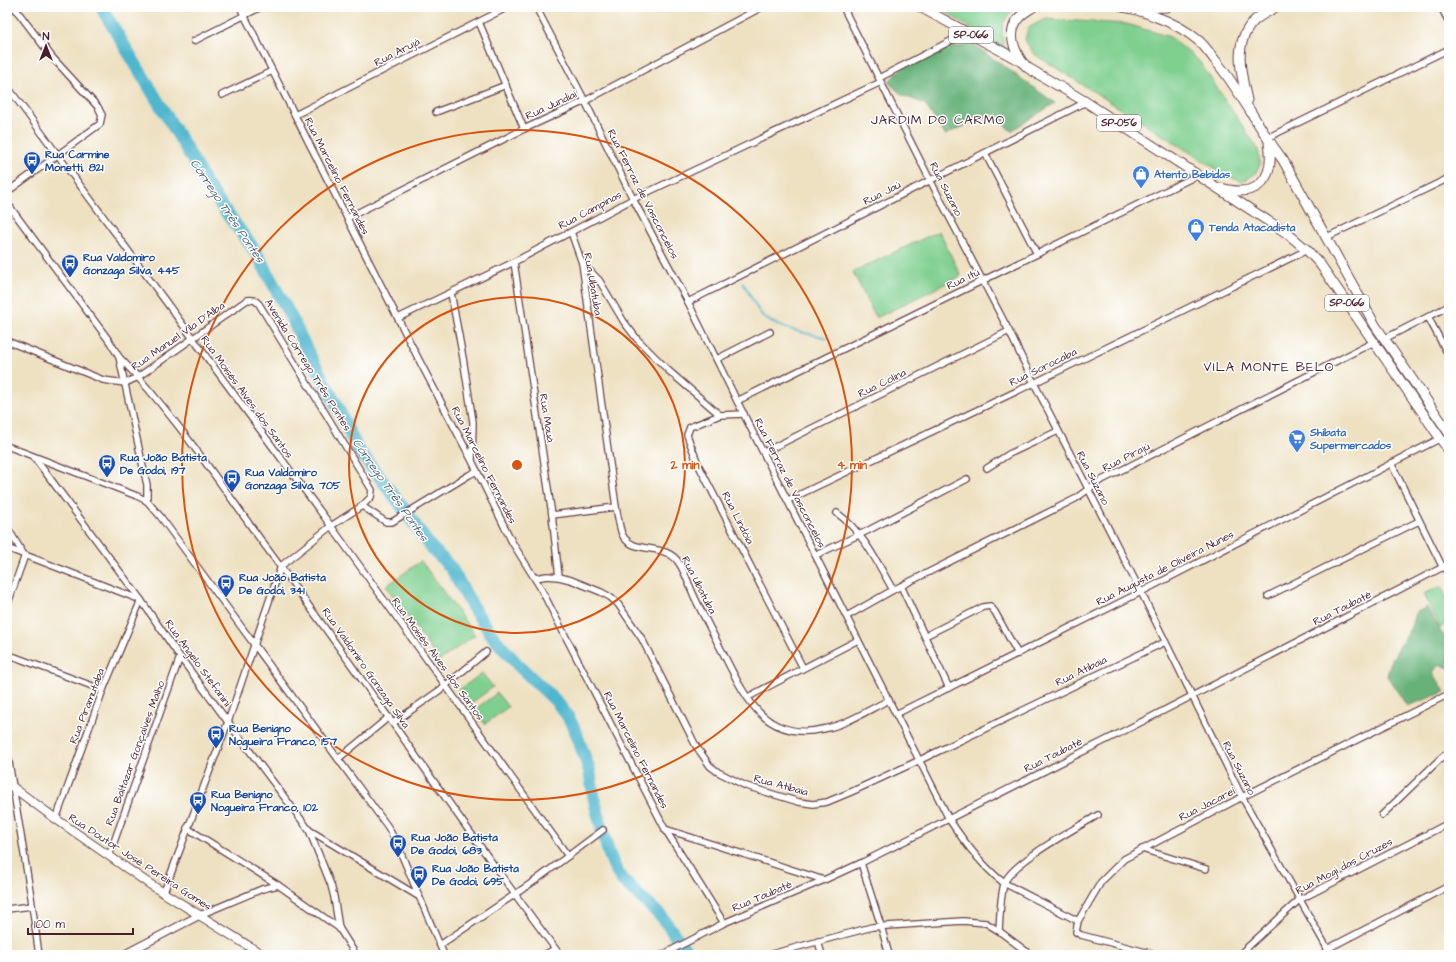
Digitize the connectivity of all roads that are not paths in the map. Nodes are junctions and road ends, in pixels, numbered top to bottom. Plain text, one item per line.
1 (14, 7) edge
2 (240, 7) edge
3 (261, 7) edge
4 (508, 7) edge
5 (536, 7) edge
6 (762, 7) edge
7 (843, 7) edge
8 (920, 7) edge
9 (1033, 7) edge
10 (1122, 7) edge
11 (1167, 7) edge
12 (1276, 7) edge
13 (1441, 7) edge
14 (1132, 8) junction
15 (244, 16) junction
16 (479, 22) junction
17 (1449, 22) edge
18 (966, 33) junction
19 (194, 41) dead end
20 (1449, 49) edge
21 (1022, 62) junction
22 (272, 70) junction
23 (880, 80) junction
24 (506, 85) junction
25 (7, 86) edge
26 (222, 95) dead end
27 (585, 101) junction
28 (1086, 102) junction
29 (1249, 107) junction
30 (436, 112) dead end
31 (295, 115) junction
32 (524, 129) junction
33 (1268, 140) junction
34 (985, 153) junction
35 (59, 155) junction
36 (1198, 175) junction
37 (1449, 178) edge
38 (930, 180) junction
39 (1214, 186) junction
40 (7, 192) edge
41 (633, 199) junction
42 (7, 203) edge
43 (347, 218) junction
44 (571, 232) junction
45 (1327, 237) junction
46 (1307, 250) junction
47 (1037, 254) junction
48 (514, 262) junction
49 (582, 263) junction
50 (983, 281) junction
51 (451, 293) junction
52 (247, 300) joint
53 (688, 302) junction
54 (1449, 306) edge
55 (1428, 317) junction
56 (398, 318) junction
57 (1010, 331) junction
58 (770, 332) dead end
59 (192, 338) junction
60 (1384, 339) junction
61 (7, 341) edge
62 (1374, 342) junction
63 (1449, 356) edge
64 (120, 357) junction
65 (717, 359) junction
66 (138, 377) junction
67 (125, 383) junction
68 (1034, 383) junction
69 (737, 401) junction
70 (744, 414) junction
71 (720, 415) junction
72 (1058, 431) junction
73 (1449, 433) edge
74 (1441, 438) junction
75 (7, 446) edge
76 (1449, 451) edge
77 (764, 452) junction
78 (34, 457) junction
79 (472, 460) junction
80 (1391, 463) junction
81 (987, 468) dead end
82 (477, 471) junction
83 (967, 479) dead end
84 (1088, 490) junction
85 (788, 500) junction
86 (147, 501) junction
87 (362, 506) junction
88 (616, 507) junction
89 (837, 512) dead end
90 (552, 515) junction
91 (1419, 520) junction
92 (331, 526) junction
93 (7, 527) edge
94 (860, 534) junction
95 (7, 548) edge
96 (816, 554) junction
97 (24, 555) junction
98 (1449, 564) edge
99 (281, 566) junction
100 (1443, 568) junction
101 (559, 577) junction
102 (535, 578) junction
103 (901, 586) junction
104 (893, 590) junction
105 (1140, 592) junction
106 (1268, 596) dead end
107 (141, 600) junction
108 (7, 606) edge
109 (847, 616) junction
110 (925, 636) junction
111 (858, 640) junction
112 (1165, 642) junction
113 (254, 644) junction
114 (486, 652) dead end
115 (7, 654) edge
116 (1018, 654) junction
117 (180, 657) junction
118 (803, 668) junction
119 (445, 686) junction
120 (949, 688) junction
121 (103, 690) junction
122 (1449, 694) edge
123 (1191, 696) junction
124 (748, 697) junction
125 (889, 700) junction
126 (896, 714) junction
127 (389, 717) junction
128 (228, 722) junction
129 (393, 723) junction
130 (7, 750) edge
131 (1449, 752) edge
132 (338, 759) junction
133 (920, 760) junction
134 (10, 785) edge
135 (1242, 797) junction
136 (1098, 815) dead end
137 (1382, 815) dead end
138 (56, 819) junction
139 (949, 819) junction
140 (1449, 823) edge
141 (187, 828) junction
142 (665, 829) junction
143 (309, 830) junction
144 (603, 830) dead end
145 (1142, 849) junction
146 (109, 856) junction
147 (568, 856) junction
148 (861, 863) junction
149 (1206, 869) dead end
150 (824, 880) junction
151 (1004, 883) junction
152 (278, 885) junction
153 (1449, 886) edge
154 (164, 892) junction
155 (516, 894) junction
156 (418, 896) junction
157 (1299, 900) junction
158 (32, 906) junction
159 (7, 908) edge
160 (200, 915) junction
161 (1078, 921) junction
162 (724, 923) junction
163 (881, 926) junction
164 (339, 928) junction
165 (999, 931) junction
166 (818, 941) junction
167 (440, 945) junction
168 (555, 949) junction
169 (1327, 949) junction
170 (134, 950) junction
171 (1449, 951) edge
172 (39, 955) edge
173 (124, 955) edge
174 (142, 955) edge
175 (263, 955) edge
176 (356, 955) edge
177 (444, 955) edge
178 (544, 955) edge
179 (560, 955) edge
180 (662, 955) edge
181 (768, 955) edge
182 (822, 955) edge
183 (889, 955) edge
184 (1031, 955) edge
185 (1157, 955) edge
186 (1239, 955) edge
187 (1331, 955) edge
188 (1442, 955) edge

1 - 35 street
2 - 15 street, Rua Marcelino Fernandes
3 - 15 street
4 - 16 street, Rua Arujá
5 - 27 street, Rua Ferraz de Vasconcelos
6 - 27 street, Rua Jundiaí
7 - 23 street, Rua Suzano
8 - 18 main road, SP-066
9 - 21 main road
10 - 14 main road
11 - 14 main road
12 - 29 main road
13 - 17 street
14 - 29 main road
15 - 19 street
15 - 22 street, Rua Marcelino Fernandes
16 - 24 street
16 - 31 street, Rua Arujá
18 - 21 main road, SP-066
18 - 23 street, Rua Campinas
20 - 33 street
21 - 28 main road, SP-056
22 - 26 street
22 - 31 street, Rua Marcelino Fernandes
23 - 38 street, Rua Suzano
23 - 41 street, Rua Campinas
24 - 30 street
24 - 32 street
25 - 35 street, Rua Moisés Alves dos Santos
27 - 32 street, Rua Jundiaí
27 - 41 street, Rua Ferraz de Vasconcelos
28 - 34 street, Rua Jaú
28 - 36 main road, SP-056
29 - 33 main road
31 - 43 street, Rua Marcelino Fernandes
32 - 43 street, Rua Jundiaí
33 - 39 main road
33 - 45 main road, SP-066
34 - 38 street, Rua Jaú
34 - 47 street
35 - 40 street
35 - 59 street, Rua Moisés Alves dos Santos
36 - 39 main road, SP-056
36 - 47 street, Rua Itú
37 - 45 street
38 - 50 street, Rua Suzano
38 - 53 street, Rua Jaú
39 - 46 main road, SP-066
41 - 44 street, Rua Campinas
41 - 53 street, Rua Ferraz de Vasconcelos
42 - 64 street, Rua Valdomiro Gonzaga Silva
43 - 56 street, Rua Marcelino Fernandes
44 - 48 street, Rua Campinas
44 - 49 street, Rua Ubatuba
45 - 60 main road, SP-066
46 - 62 main road, SP-066
46 - 68 street, Rua Sorocaba
47 - 50 street, Rua Itú
48 - 51 street, Rua Campinas
48 - 90 street, Rua Mauá
49 - 71 street
49 - 88 street, Rua Ubatuba
50 - 57 street, Rua Suzano
50 - 69 street, Rua Itú
51 - 56 street, Rua Campinas
51 - 79 street
52 - 59 street, Rua Manuel Vila D'Alba
52 - 87 street, Avenida Córrego Três Pontes
53 - 65 street, Rua Ferraz de Vasconcelos
54 - 55 street
55 - 60 street
55 - 63 street
56 - 79 street, Rua Marcelino Fernandes
57 - 68 street, Rua Suzano
57 - 77 street, Rua Colina
58 - 65 street
59 - 66 street, Rua Manuel Vila D'Alba
59 - 92 street, Rua Moisés Alves dos Santos
60 - 73 main road, SP-066
61 - 67 street, Rua Manuel Vila D'Alba
62 - 74 main road, SP-066
62 - 84 street, Rua Pirajú
64 - 66 street, Rua Valdomiro Gonzaga Silva
64 - 67 street
65 - 69 street, Rua Ferraz de Vasconcelos
66 - 67 street, Rua Manuel Vila D'Alba
66 - 99 street, Rua Valdomiro Gonzaga Silva
67 - 86 street
68 - 72 street, Rua Suzano
68 - 85 street, Rua Sorocaba
69 - 70 street, Rua Ferraz de Vasconcelos
70 - 71 street, Rua Lindóia
70 - 77 street, Rua Ferraz de Vasconcelos
71 - 118 street, Rua Lindóia
72 - 81 street
72 - 84 street, Rua Suzano
74 - 76 main road, SP-066
74 - 80 street, Rua Augusta de Oliveira Nunes
75 - 78 street
77 - 85 street, Rua Ferraz de Vasconcelos
78 - 86 street
78 - 107 street, Rua Angelo Stefanini
79 - 82 street, Rua Marcelino Fernandes
80 - 91 street
80 - 105 street, Rua Augusta de Oliveira Nunes
82 - 87 street
82 - 102 street, Rua Marcelino Fernandes
83 - 94 street
84 - 103 street, Rua Pirajú
84 - 105 street, Rua Suzano
85 - 96 street, Rua Ferraz de Vasconcelos
86 - 113 street
87 - 92 street
88 - 90 street
88 - 124 street, Rua Ubatuba
89 - 94 street
90 - 101 street, Rua Mauá
91 - 100 street
91 - 106 street
92 - 99 street
92 - 119 street, Rua Moisés Alves dos Santos
93 - 97 street
94 - 96 street
94 - 104 street
95 - 97 street
96 - 109 street, Rua Ferraz de Vasconcelos
97 - 107 street
97 - 108 street
98 - 100 street, Rua Taubaté
99 - 113 street
99 - 127 street, Rua Valdomiro Gonzaga Silva
100 - 123 street, Rua Taubaté
101 - 102 street, Rua Atibaia
101 - 133 street, Rua Atibaia
102 - 142 street, Rua Marcelino Fernandes
103 - 104 street, Rua Pirajú
103 - 110 street
104 - 109 street, Rua Pirajú
105 - 112 street, Rua Suzano
105 - 116 street, Rua Augusta de Oliveira Nunes
107 - 117 street, Rua Angelo Stefanini
107 - 121 street, Rua Piramutaba
109 - 111 street, Rua Ferraz de Vasconcelos
110 - 116 street
110 - 120 street
111 - 118 street
111 - 125 street, Rua Ferraz de Vasconcelos
112 - 123 street, Rua Suzano
112 - 133 street, Rua Atibaia
113 - 128 street
113 - 132 street
114 - 119 street
115 - 121 street
116 - 120 street, Rua Augusta de Oliveira Nunes
117 - 128 street, Rua Angelo Stefanini
117 - 146 street, Rua Baltazar Gonçalves Malho
118 - 124 street
119 - 129 street
119 - 147 street, Rua Moisés Alves dos Santos
120 - 126 street, Rua Augusta de Oliveira Nunes
121 - 138 street, Rua Piramutaba
122 - 135 street, Rua Jacareí
123 - 135 street, Rua Suzano
123 - 139 street, Rua Taubaté
124 - 125 street, Rua Ubatuba
125 - 126 street, Rua Ferraz de Vasconcelos
126 - 133 street, Rua Ferraz de Vasconcelos
127 - 129 street, Rua Valdomiro Gonzaga Silva
127 - 132 street
128 - 141 street
128 - 143 street, Rua Angelo Stefanini
129 - 155 street, Rua Valdomiro Gonzaga Silva
130 - 134 street
131 - 137 street
132 - 156 street
133 - 139 street, Rua Ferraz de Vasconcelos
134 - 138 main road, Rua Doutor José Pereira Gomes
134 - 158 street
135 - 145 street, Rua Jacareí
135 - 157 street, Rua Suzano
136 - 151 street
138 - 146 main road, Rua Doutor José Pereira Gomes
139 - 148 street, Rua Taubaté
139 - 151 street, Rua Ferraz de Vasconcelos
140 - 157 street, Rua Mogi das Cruzes
141 - 152 street
141 - 154 street
142 - 150 street
142 - 162 street, Rua Marcelino Fernandes
143 - 156 street
143 - 164 street, Rua Angelo Stefanini
144 - 147 street
145 - 149 street
145 - 161 street, Rua Jacareí
146 - 154 main road, Rua Doutor José Pereira Gomes
147 - 155 street
148 - 150 street, Rua Taubaté
148 - 163 street
150 - 162 street, Rua Taubaté
151 - 161 street, Rua Ferraz de Vasconcelos
151 - 165 street
152 - 160 street
152 - 164 street
153 - 169 street
154 - 160 main road, Rua Doutor José Pereira Gomes
155 - 167 street
155 - 168 street, Rua Valdomiro Gonzaga Silva
156 - 167 street
157 - 169 street, Rua Suzano
157 - 186 street, Rua Mogi das Cruzes
158 - 159 street
158 - 172 street
160 - 170 street
160 - 175 main road, Rua Doutor José Pereira Gomes
161 - 185 street
162 - 180 street, Rua Taubaté
163 - 165 street
163 - 166 street
163 - 183 street
164 - 176 street, Rua Angelo Stefanini
165 - 184 street
166 - 181 street
166 - 182 street
167 - 177 street
168 - 178 street
168 - 179 street, Rua Valdomiro Gonzaga Silva
169 - 187 street, Rua Suzano
170 - 173 street
170 - 174 street
171 - 188 street

